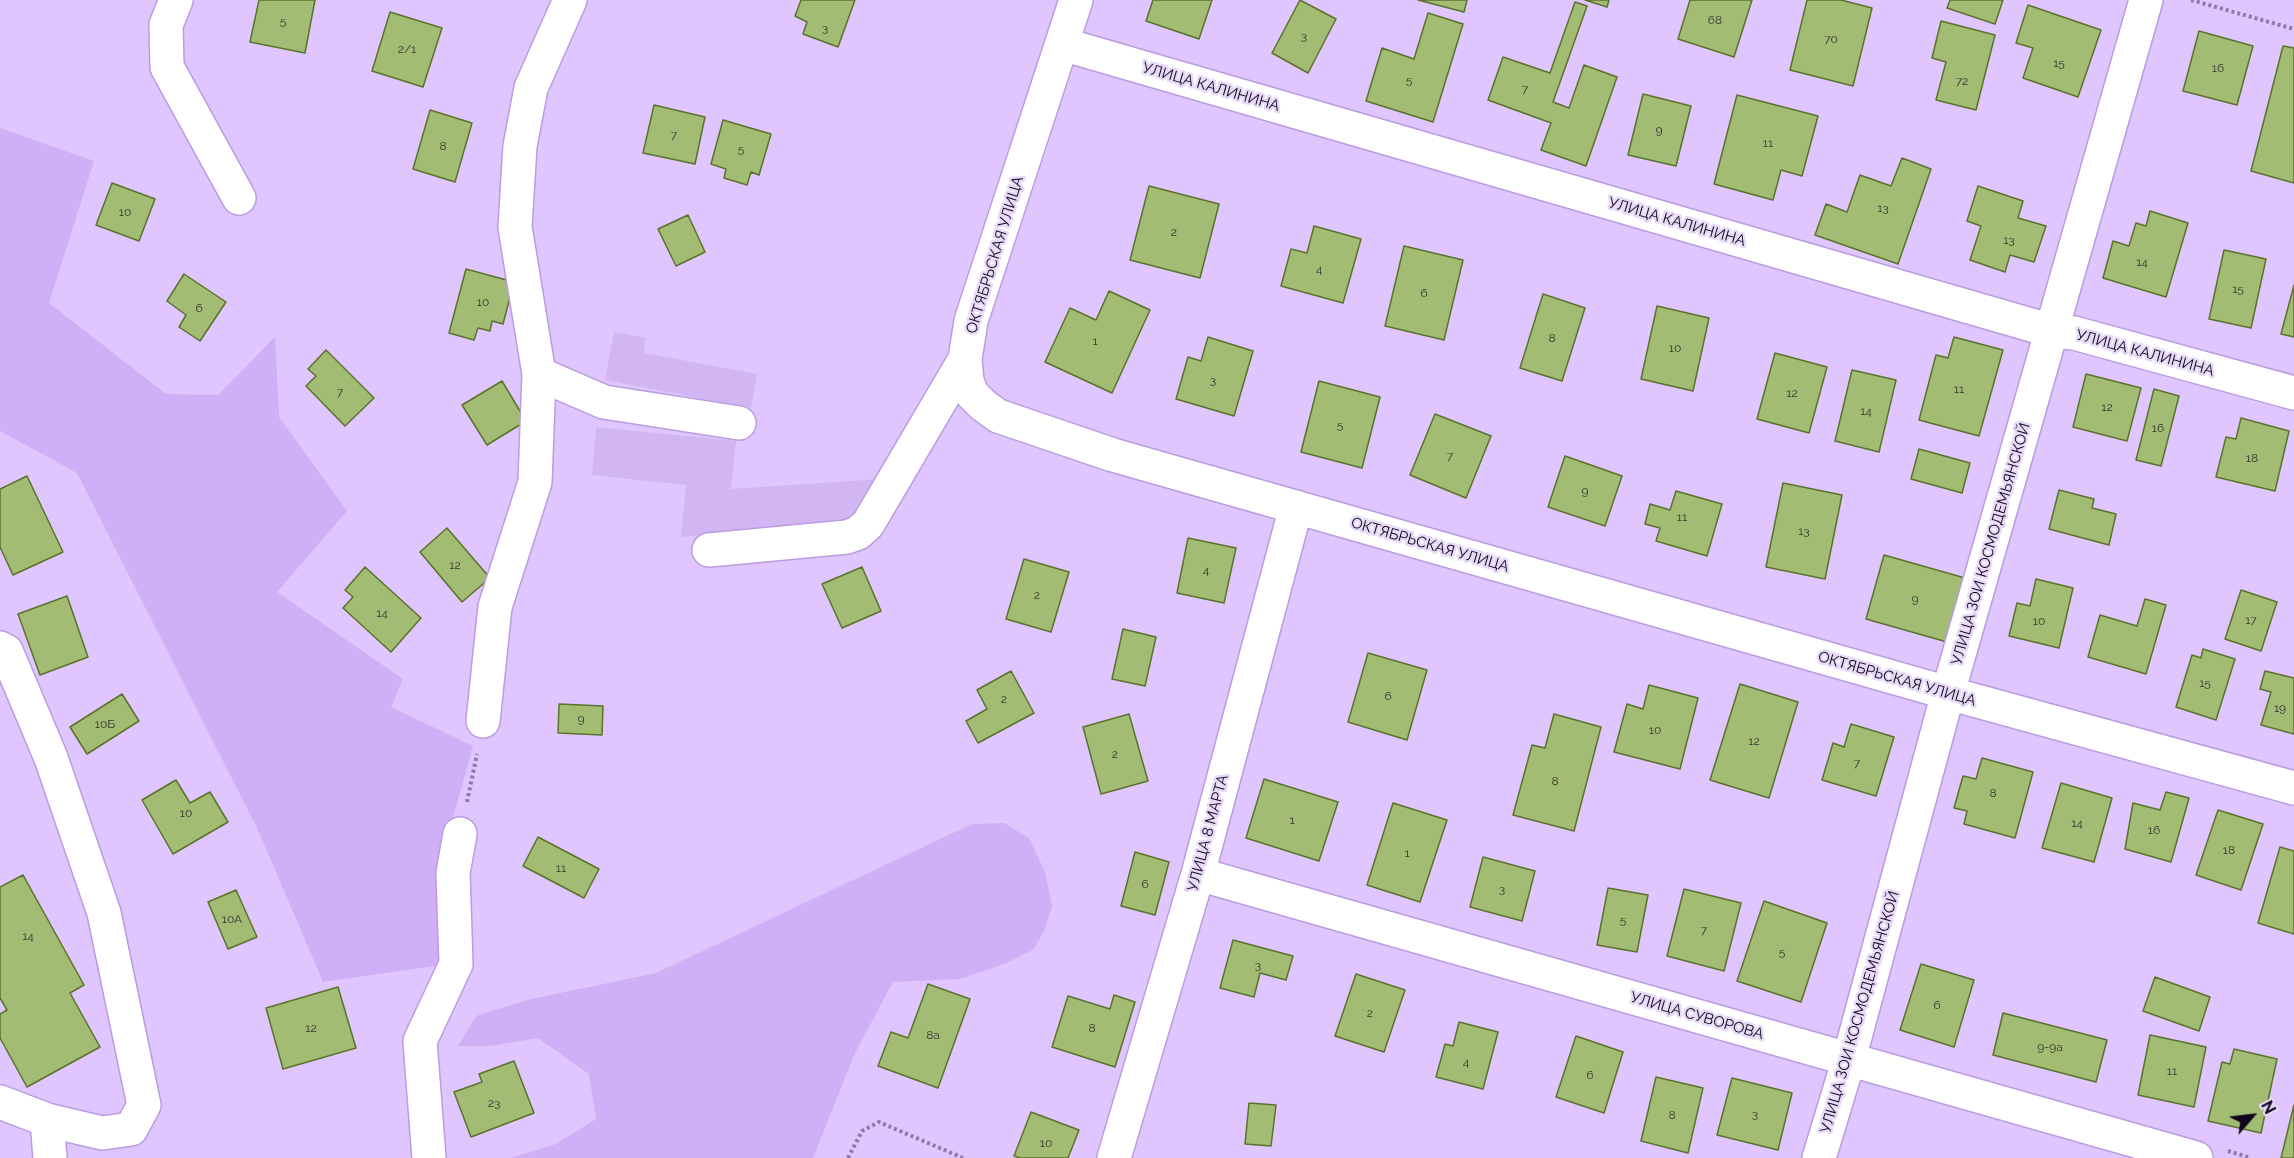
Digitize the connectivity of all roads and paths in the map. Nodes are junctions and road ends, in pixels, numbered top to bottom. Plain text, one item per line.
1 (176, 0) edge
2 (570, 0) edge
3 (1076, 0) edge
4 (2146, 0) edge
5 (2191, 0) edge
6 (2294, 29) edge
7 (1062, 44) junction
8 (239, 198) dead end
9 (2052, 331) junction
10 (965, 359) junction
11 (539, 374) junction
12 (2294, 393) edge
13 (739, 423) dead end
14 (1296, 507) junction
15 (709, 550) dead end
16 (0, 648) edge
17 (1948, 693) junction
18 (483, 721) joint
19 (2294, 788) edge
20 (460, 834) joint
21 (1197, 874) junction
22 (1849, 1059) junction
23 (0, 1102) edge
24 (47, 1120) junction
25 (2206, 1153) edge
26 (50, 1158) edge
27 (429, 1158) edge
28 (848, 1158) edge
29 (963, 1158) edge
30 (1114, 1158) edge
31 (1819, 1158) edge
32 (2251, 1158) edge

1 - 8 street
2 - 11 street
3 - 7 street, ОКТЯБРЬСКАЯ УЛИЦА
4 - 9 street, УЛИЦА ЗОИ КОСМОДЕМЬЯНСКОЙ
5 - 6 path
7 - 9 street, УЛИЦА КАЛИНИНА
7 - 10 street, ОКТЯБРЬСКАЯ УЛИЦА
9 - 12 street, УЛИЦА КАЛИНИНА
9 - 17 street, УЛИЦА ЗОИ КОСМОДЕМЬЯНСКОЙ
10 - 14 street, ОКТЯБРЬСКАЯ УЛИЦА
10 - 15 street
11 - 13 street
11 - 18 street
14 - 17 street, ОКТЯБРЬСКАЯ УЛИЦА
14 - 21 street, УЛИЦА 8 МАРТА
16 - 24 street
17 - 19 street, ОКТЯБРЬСКАЯ УЛИЦА
17 - 22 street, УЛИЦА ЗОИ КОСМОДЕМЬЯНСКОЙ
18 - 20 path
20 - 27 street
21 - 22 street, УЛИЦА СУВОРОВА
21 - 30 street, УЛИЦА 8 МАРТА
22 - 25 street, УЛИЦА СУВОРОВА
22 - 31 street, УЛИЦА ЗОИ КОСМОДЕМЬЯНСКОЙ
23 - 24 street
24 - 26 street
25 - 32 path
28 - 29 path

